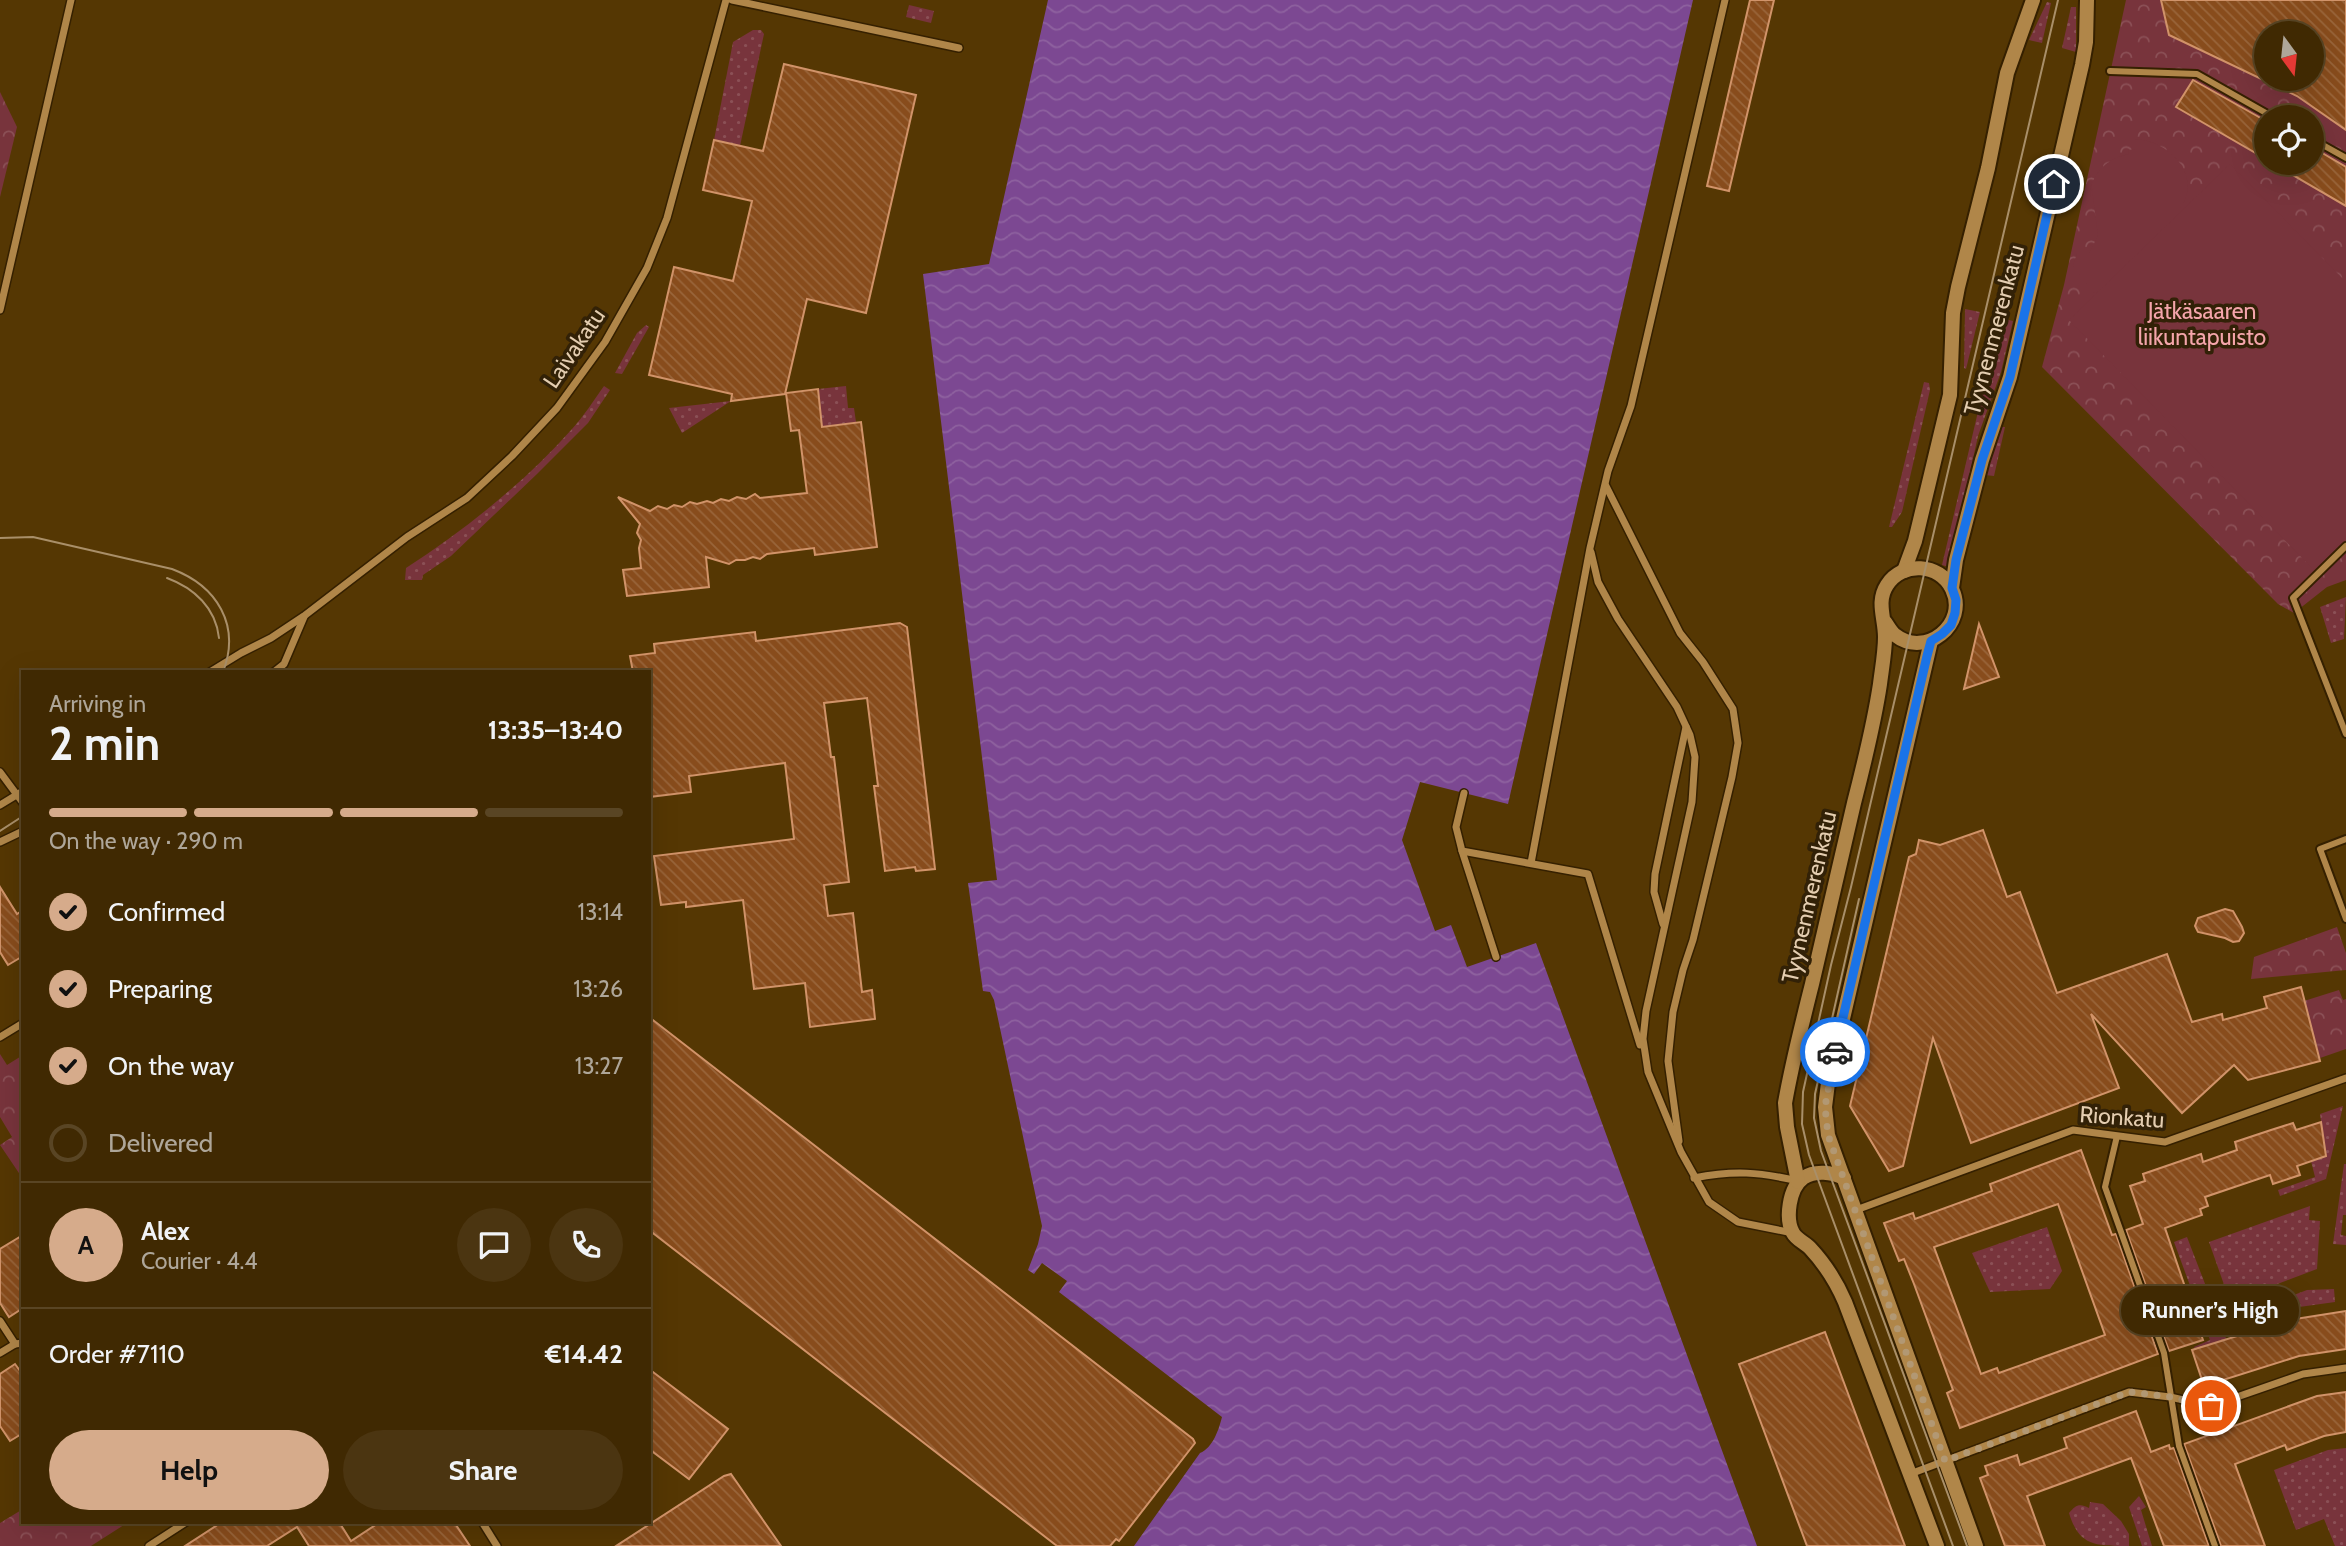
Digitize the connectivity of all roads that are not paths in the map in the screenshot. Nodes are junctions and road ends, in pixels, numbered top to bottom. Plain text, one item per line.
1 (71, 0) edge
2 (726, 0) edge
3 (732, 0) edge
4 (1725, 0) edge
5 (2033, 0) edge
6 (2087, 0) edge
7 (959, 48) dead end
8 (2110, 71) dead end
9 (2254, 106) edge
10 (2324, 146) edge
11 (2346, 159) edge
12 (0, 310) edge
13 (1606, 485) junction
14 (2346, 546) edge
15 (1590, 548) junction
16 (1904, 571) junction
17 (1952, 588) junction
18 (304, 616) junction
19 (1885, 622) junction
20 (1931, 641) junction
21 (213, 670) edge
22 (276, 670) edge
23 (1686, 726) junction
24 (2346, 734) edge
25 (0, 772) edge
26 (20, 793) edge
27 (1464, 793) dead end
28 (0, 805) edge
29 (21, 832) edge
30 (2346, 839) edge
31 (0, 842) edge
32 (1462, 851) junction
33 (1531, 863) junction
34 (2346, 919) edge
35 (1663, 926) junction
36 (1496, 957) dead end
37 (21, 1024) edge
38 (0, 1037) edge
39 (1648, 1072) junction
40 (2346, 1078) edge
41 (2117, 1136) junction
42 (1681, 1152) junction
43 (1694, 1178) junction
44 (1844, 1178) junction
45 (1798, 1182) junction
46 (1856, 1210) junction
47 (1793, 1233) junction
48 (0, 1321) edge
49 (19, 1343) edge
50 (0, 1353) edge
51 (2346, 1368) edge
52 (2171, 1397) junction
53 (1945, 1461) junction
54 (1910, 1474) junction
55 (183, 1524) edge
56 (483, 1524) edge
57 (149, 1546) edge
58 (497, 1546) edge
59 (1937, 1546) edge
60 (1976, 1546) edge
61 (2215, 1546) edge

1 - 12 street
2 - 18 street, Laivakatu
3 - 7 street
4 - 13 street
5 - 16 main road, Tyynenmerenkatu
6 - 17 main road, Tyynenmerenkatu
8 - 9 street
10 - 11 street
13 - 15 street
13 - 42 street
14 - 24 street
15 - 23 street
15 - 33 street
16 - 17 main road
16 - 19 main road, Tyynenmerenkatu
17 - 20 main road, Tyynenmerenkatu
18 - 21 street, Laivakatu
18 - 22 street, Laivakatu
19 - 20 main road
19 - 45 main road, Tyynenmerenkatu
20 - 44 main road, Tyynenmerenkatu
23 - 35 street
23 - 35 street
25 - 26 street
26 - 28 street
27 - 32 street
29 - 31 street
30 - 34 street
32 - 33 street
32 - 36 street
33 - 39 street
35 - 39 street
37 - 38 street
39 - 42 street
40 - 41 street, Rionkatu
41 - 46 street, Rionkatu
41 - 52 street
42 - 43 street
43 - 45 street
43 - 47 street
44 - 45 main road
44 - 46 main road, Tyynenmerenkatu
45 - 47 main road, Tyynenmerenkatu
46 - 53 main road, Tyynenmerenkatu
47 - 54 main road
48 - 49 street
49 - 50 street
51 - 52 street
52 - 53 street
52 - 61 street
53 - 54 street
53 - 60 main road, Tyynenmerenkatu
54 - 59 main road
55 - 57 street
56 - 58 street

